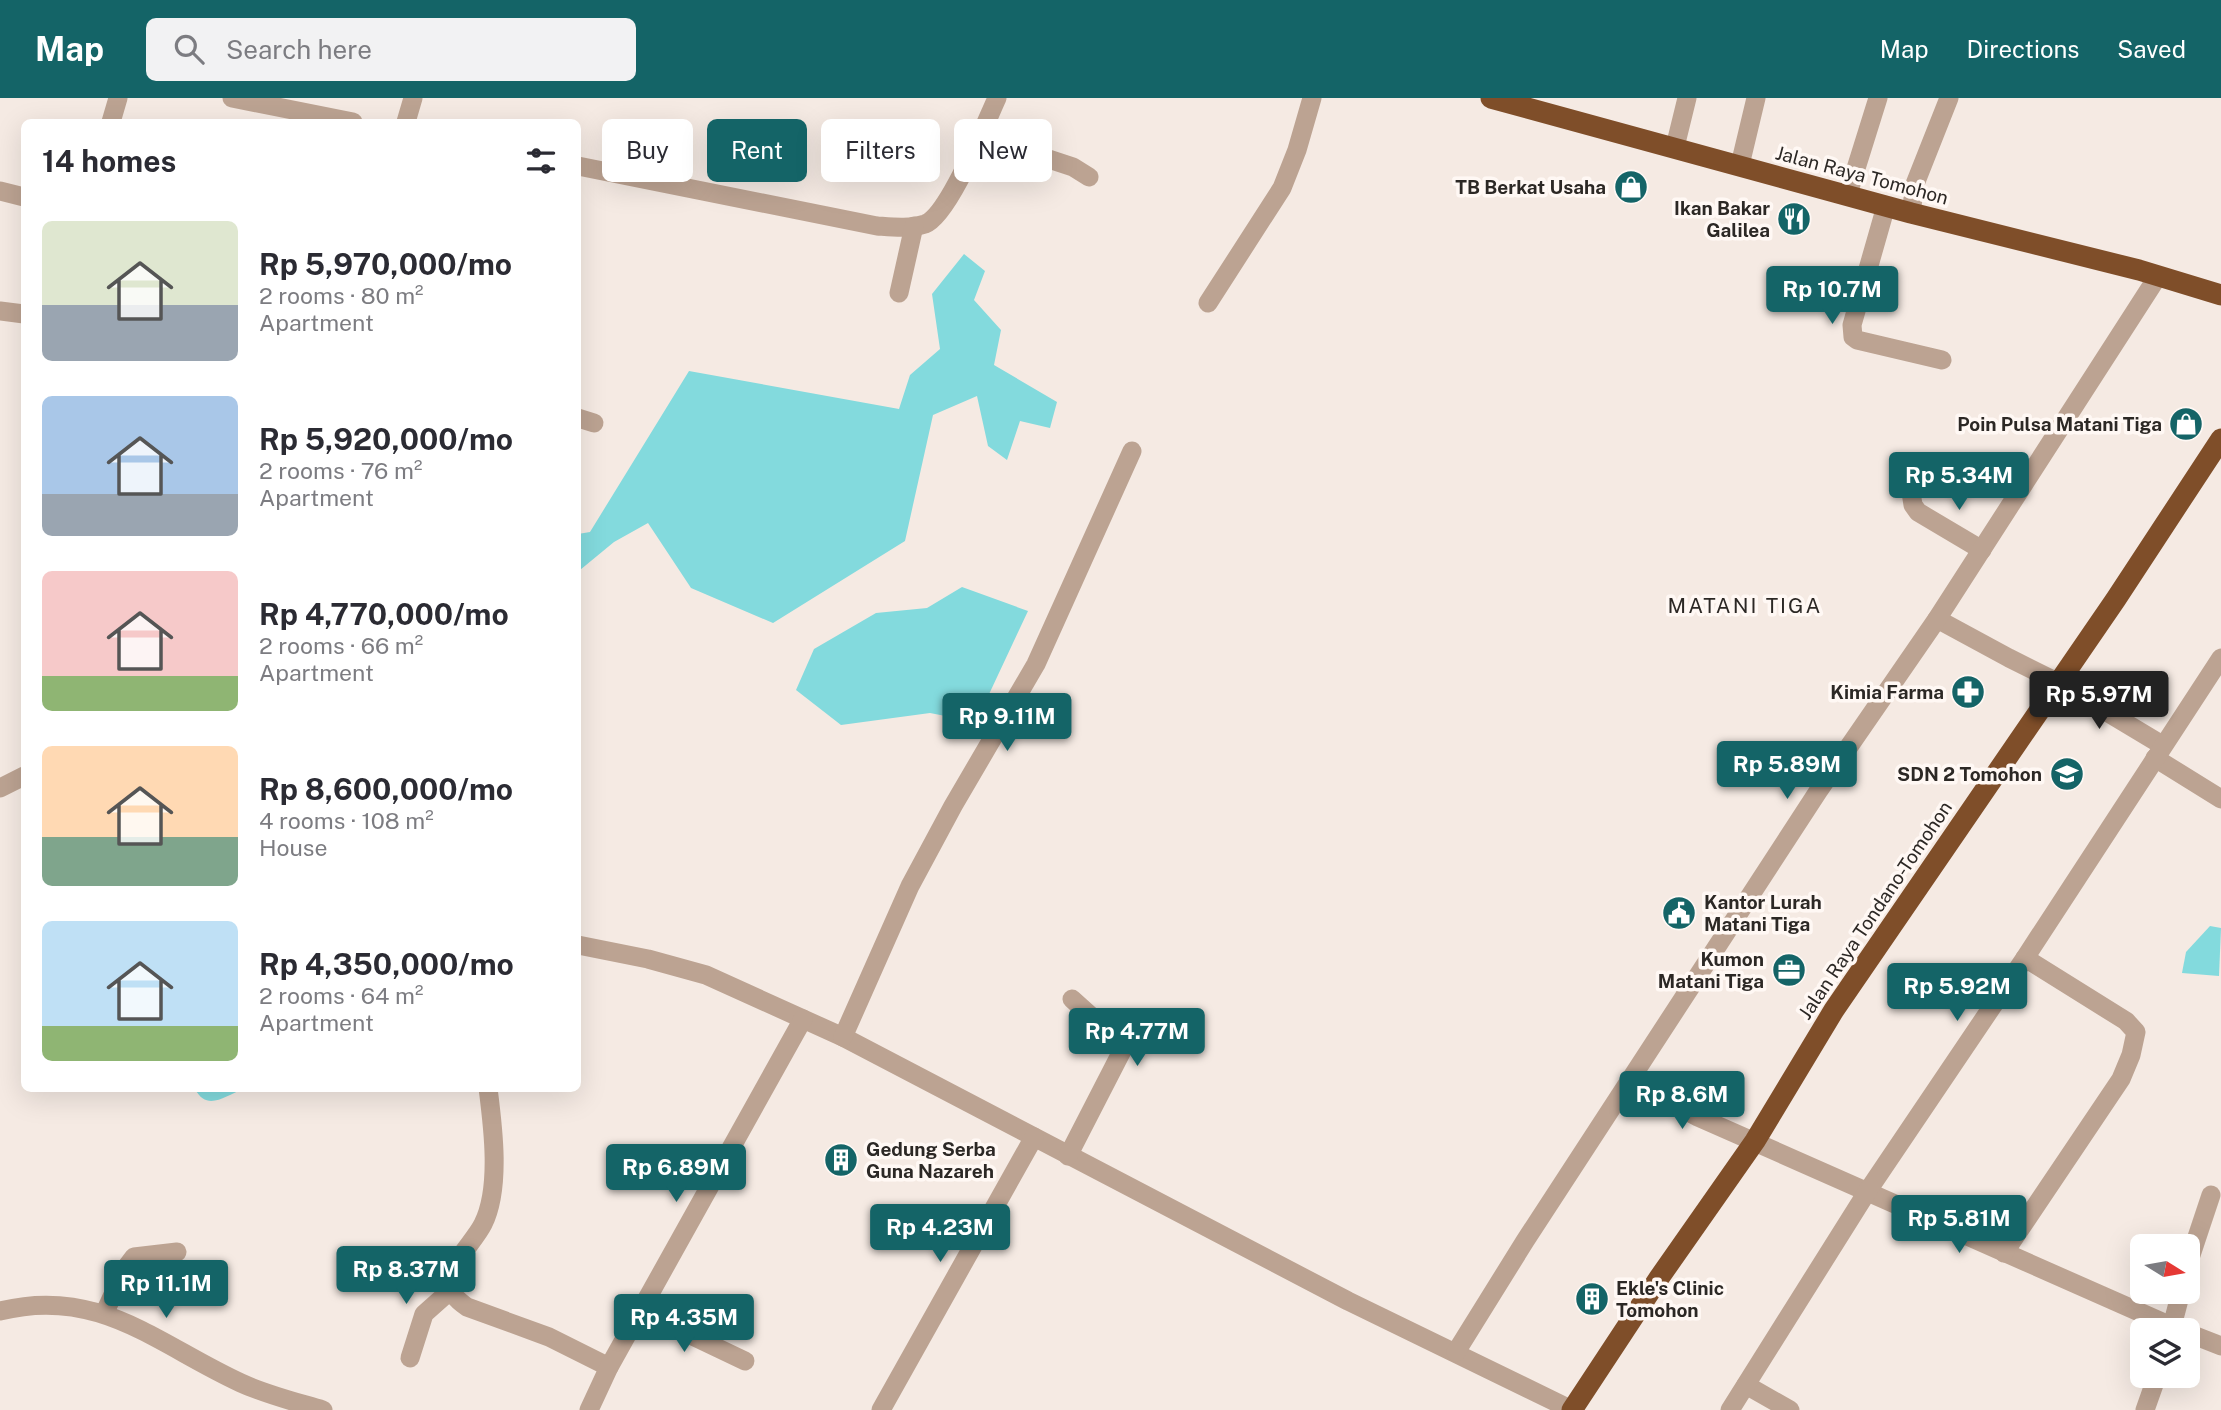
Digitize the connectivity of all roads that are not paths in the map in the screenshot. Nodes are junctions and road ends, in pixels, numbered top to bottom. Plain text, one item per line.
1 (118, 98) edge
2 (413, 98) edge
3 (997, 98) edge
4 (1312, 98) edge
5 (1491, 98) edge
6 (1687, 98) edge
7 (1756, 98) edge
8 (1878, 98) edge
9 (1949, 98) edge
10 (245, 99) edge
11 (112, 119) edge
12 (339, 119) edge
13 (407, 119) edge
14 (987, 119) edge
15 (1675, 147) junction
16 (1052, 160) edge
17 (1740, 166) junction
18 (581, 167) edge
19 (1089, 177) dead end
20 (958, 182) edge
21 (0, 191) edge
22 (1847, 194) junction
23 (21, 196) edge
24 (1886, 206) junction
25 (1911, 213) junction
26 (914, 226) junction
27 (2158, 276) junction
28 (899, 293) dead end
29 (2221, 295) edge
30 (1208, 303) dead end
31 (0, 311) edge
32 (21, 314) edge
33 (1942, 360) dead end
34 (2221, 439) edge
35 (1132, 451) dead end
36 (1911, 492) dead end
37 (1982, 550) junction
38 (1937, 619) junction
39 (2221, 658) edge
40 (2057, 682) junction
41 (2159, 752) junction
42 (21, 778) edge
43 (0, 788) edge
44 (2221, 799) edge
45 (581, 946) edge
46 (2025, 958) junction
47 (1072, 999) dead end
48 (803, 1019) junction
49 (843, 1037) junction
50 (1630, 1081) junction
51 (488, 1092) edge
52 (1034, 1137) junction
53 (1755, 1141) junction
54 (1068, 1156) junction
55 (639, 1158) dead end
56 (711, 1184) junction
57 (1867, 1192) junction
58 (2211, 1195) dead end
59 (2198, 1234) edge
60 (177, 1252) dead end
61 (2004, 1254) junction
62 (451, 1290) junction
63 (0, 1311) edge
64 (640, 1311) junction
65 (104, 1314) junction
66 (2151, 1318) edge
67 (2200, 1338) edge
68 (2221, 1346) edge
69 (1456, 1352) junction
70 (410, 1358) dead end
71 (744, 1361) dead end
72 (609, 1367) junction
73 (1746, 1385) junction
74 (2153, 1388) edge
75 (323, 1410) edge
76 (589, 1410) edge
77 (881, 1410) edge
78 (1572, 1410) edge
79 (1730, 1410) edge
80 (1790, 1410) edge
81 (2145, 1410) edge

1 - 11 street
2 - 13 street
3 - 14 street
4 - 30 street
5 - 15 highway, Jalan Raya Tomohon
6 - 15 street
7 - 17 street
8 - 22 street
9 - 25 street
10 - 12 street
15 - 17 highway, Jalan Raya Tomohon
16 - 19 street
17 - 22 highway, Jalan Raya Tomohon
18 - 26 street
20 - 26 street
21 - 23 street
22 - 24 highway, Jalan Raya Tomohon
24 - 25 highway, Jalan Raya Tomohon
24 - 33 street
25 - 27 highway, Jalan Raya Tomohon
26 - 28 street
27 - 29 highway, Jalan Raya Tomohon
27 - 37 street
31 - 32 street
34 - 40 highway, Jalan Raya Tondano-Tomohon
35 - 49 street
36 - 37 street
37 - 38 street
38 - 40 street
38 - 50 street
39 - 41 street
40 - 41 street
40 - 53 highway, Jalan Raya Tondano-Tomohon
41 - 44 street
41 - 46 street
42 - 43 street
45 - 48 street
46 - 57 street
46 - 61 street
47 - 54 street
48 - 49 street
48 - 56 street
49 - 52 street
50 - 53 street
50 - 69 street
51 - 62 street
52 - 54 street
52 - 77 street
53 - 57 street
53 - 78 highway, Jalan Raya Tondano-Tomohon
54 - 69 street
55 - 56 street
56 - 64 street
57 - 61 street
57 - 73 street
58 - 59 street
60 - 65 street
61 - 66 street
62 - 70 street
62 - 72 street
63 - 65 street
64 - 71 street
64 - 72 street
65 - 75 street
67 - 68 street
69 - 78 street
72 - 76 street
73 - 79 street
73 - 80 street
74 - 81 street

